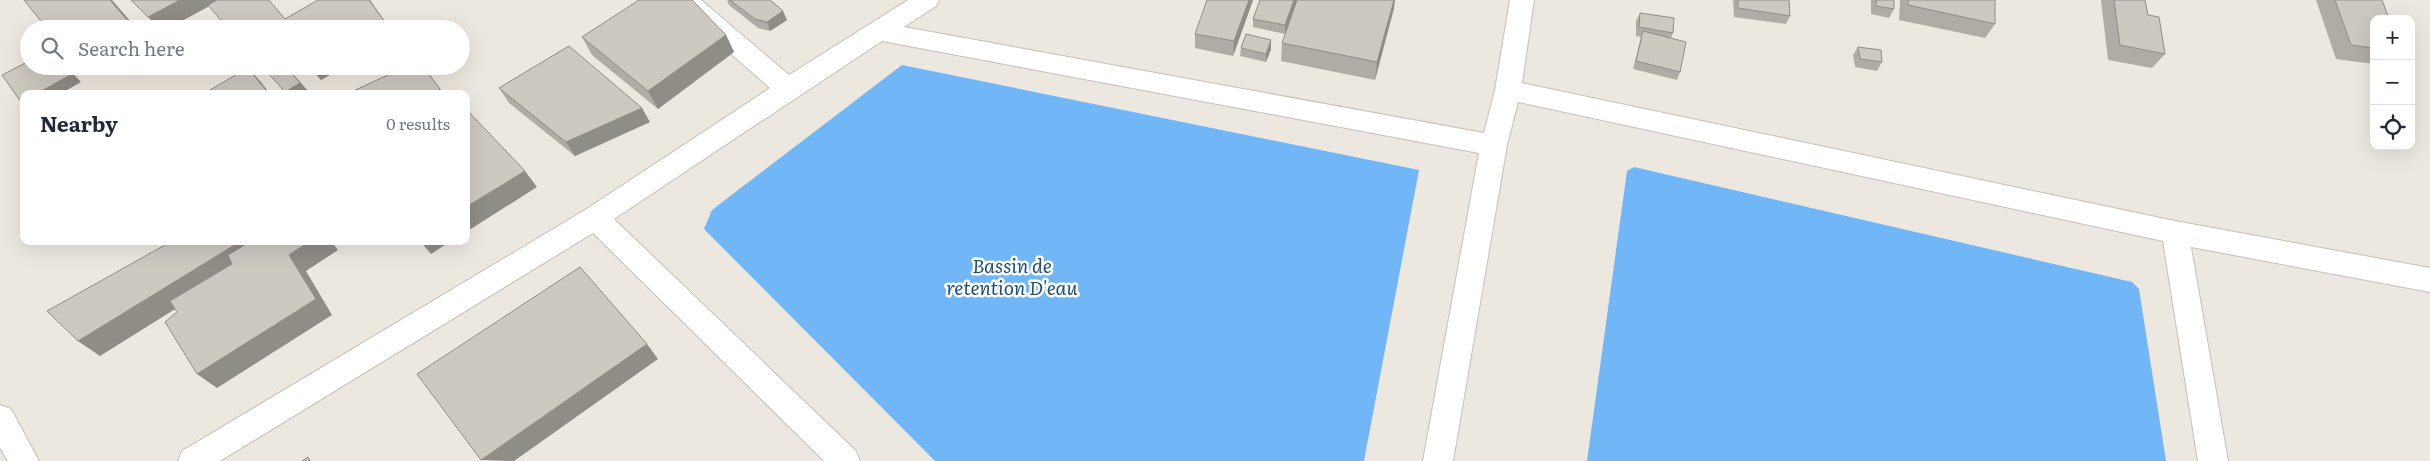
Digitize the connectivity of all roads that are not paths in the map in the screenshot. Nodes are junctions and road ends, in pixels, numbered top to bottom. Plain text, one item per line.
1 (685, 0) edge
2 (927, 0) edge
3 (1522, 0) edge
4 (878, 31) junction
5 (788, 89) junction
6 (1508, 90) junction
7 (1494, 145) junction
8 (595, 218) junction
9 (2175, 232) junction
10 (2430, 280) edge
11 (0, 419) edge
12 (24, 461) edge
13 (193, 461) edge
14 (844, 461) edge
15 (1438, 461) edge
16 (2213, 461) edge

1 - 5 street
2 - 4 street
3 - 6 street
4 - 5 street
4 - 7 street
5 - 8 street
6 - 7 street
6 - 9 street
7 - 15 street
8 - 13 street
8 - 14 street
9 - 10 street
9 - 16 street
11 - 12 street

